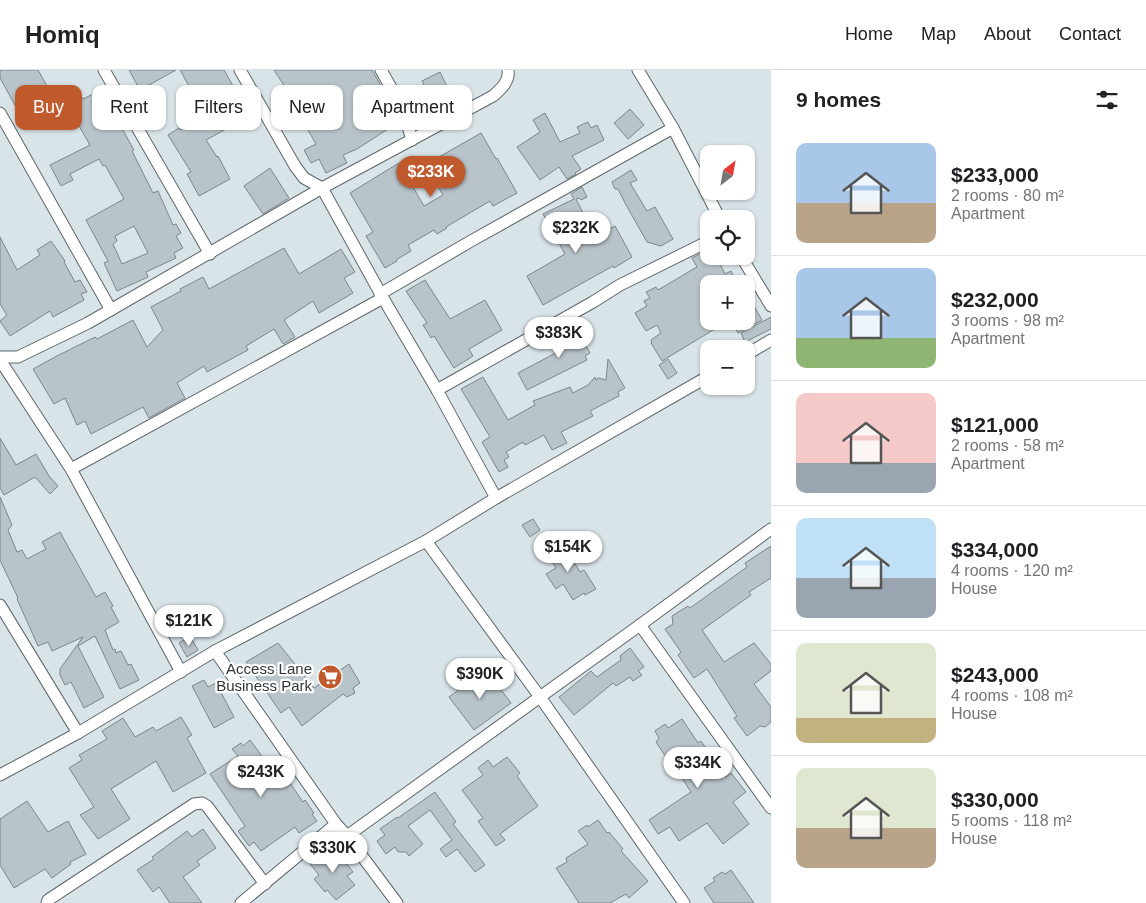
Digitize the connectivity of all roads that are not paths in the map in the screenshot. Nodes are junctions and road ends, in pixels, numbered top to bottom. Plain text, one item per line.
1 (104, 70) edge
2 (240, 70) edge
3 (381, 70) edge
4 (508, 70) edge
5 (638, 70) edge
6 (0, 113) edge
7 (673, 128) junction
8 (412, 140) junction
9 (322, 188) junction
10 (715, 210) edge
11 (700, 245) edge
12 (210, 254) junction
13 (746, 265) edge
14 (382, 296) junction
15 (771, 306) edge
16 (111, 310) junction
17 (771, 340) edge
18 (755, 350) edge
19 (0, 359) edge
20 (700, 381) edge
21 (437, 390) junction
22 (71, 469) junction
23 (496, 498) junction
24 (771, 529) edge
25 (426, 541) junction
26 (0, 605) edge
27 (640, 625) junction
28 (215, 651) junction
29 (181, 672) junction
30 (540, 697) junction
31 (78, 733) junction
32 (0, 775) edge
33 (771, 808) edge
34 (336, 824) junction
35 (347, 836) junction
36 (265, 884) junction
37 (47, 903) edge
38 (241, 903) edge
39 (397, 903) edge
40 (684, 903) edge

1 - 12 street
2 - 9 street
3 - 8 street
4 - 8 street
5 - 7 street
6 - 16 street
7 - 10 street
7 - 14 street
8 - 9 street
9 - 12 street
9 - 14 street
11 - 21 street
12 - 16 street
13 - 15 street
14 - 21 street
14 - 22 street
16 - 19 street
17 - 18 street
19 - 22 street
20 - 23 street
21 - 23 street
22 - 29 street
23 - 25 street
24 - 27 street
25 - 28 street
25 - 30 street
26 - 31 street
27 - 30 street
27 - 33 street
28 - 29 street
28 - 34 street
29 - 31 street
30 - 35 street
30 - 40 street
31 - 32 street
34 - 35 street
34 - 36 street
35 - 39 street
36 - 37 street
36 - 38 street

